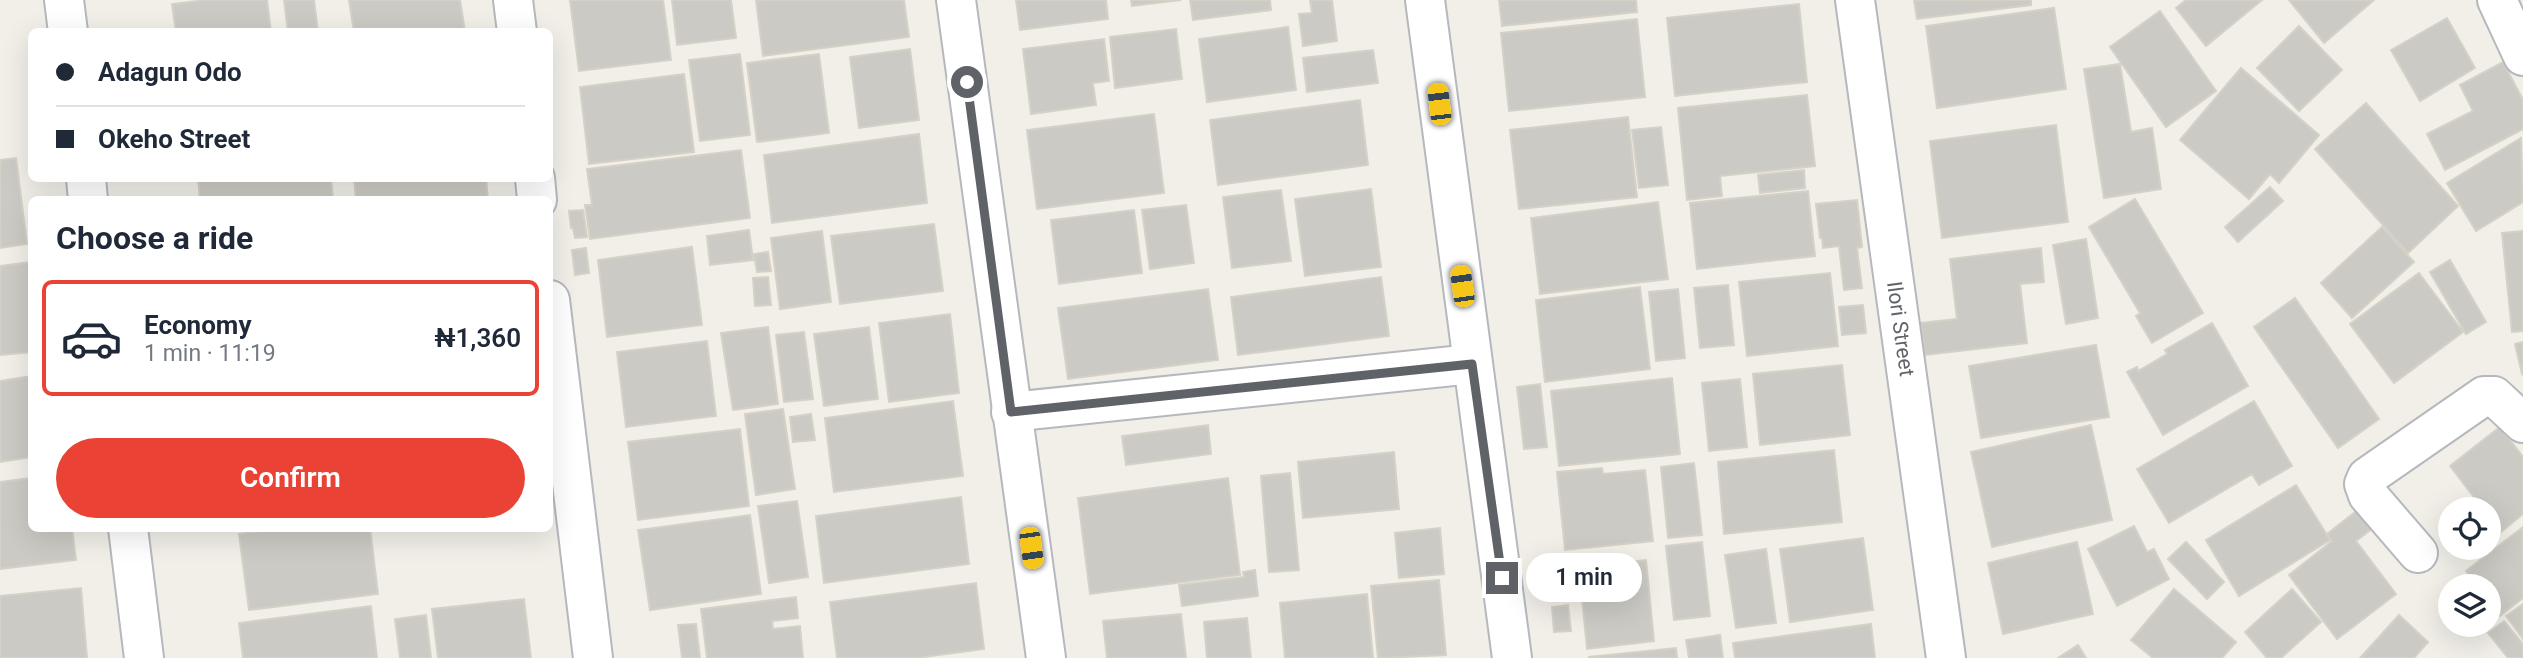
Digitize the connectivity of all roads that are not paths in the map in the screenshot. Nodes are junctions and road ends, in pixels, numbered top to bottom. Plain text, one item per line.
1 (64, 0) edge
2 (513, 0) edge
3 (956, 0) edge
4 (1425, 0) edge
5 (1856, 0) edge
6 (2497, 0) edge
7 (68, 28) edge
8 (516, 28) edge
9 (2523, 56) edge
10 (553, 325) edge
11 (1472, 364) junction
12 (1011, 412) junction
13 (2523, 423) edge
14 (128, 532) edge
15 (2418, 553) dead end
16 (144, 658) edge
17 (593, 658) edge
18 (1046, 658) edge
19 (1512, 658) edge
20 (1946, 658) edge

1 - 7 street
2 - 8 street
3 - 12 street
4 - 11 street
5 - 20 street, Ilori Street
6 - 9 street
10 - 17 street
11 - 12 street
11 - 19 street
12 - 18 street
13 - 15 street
14 - 16 street

